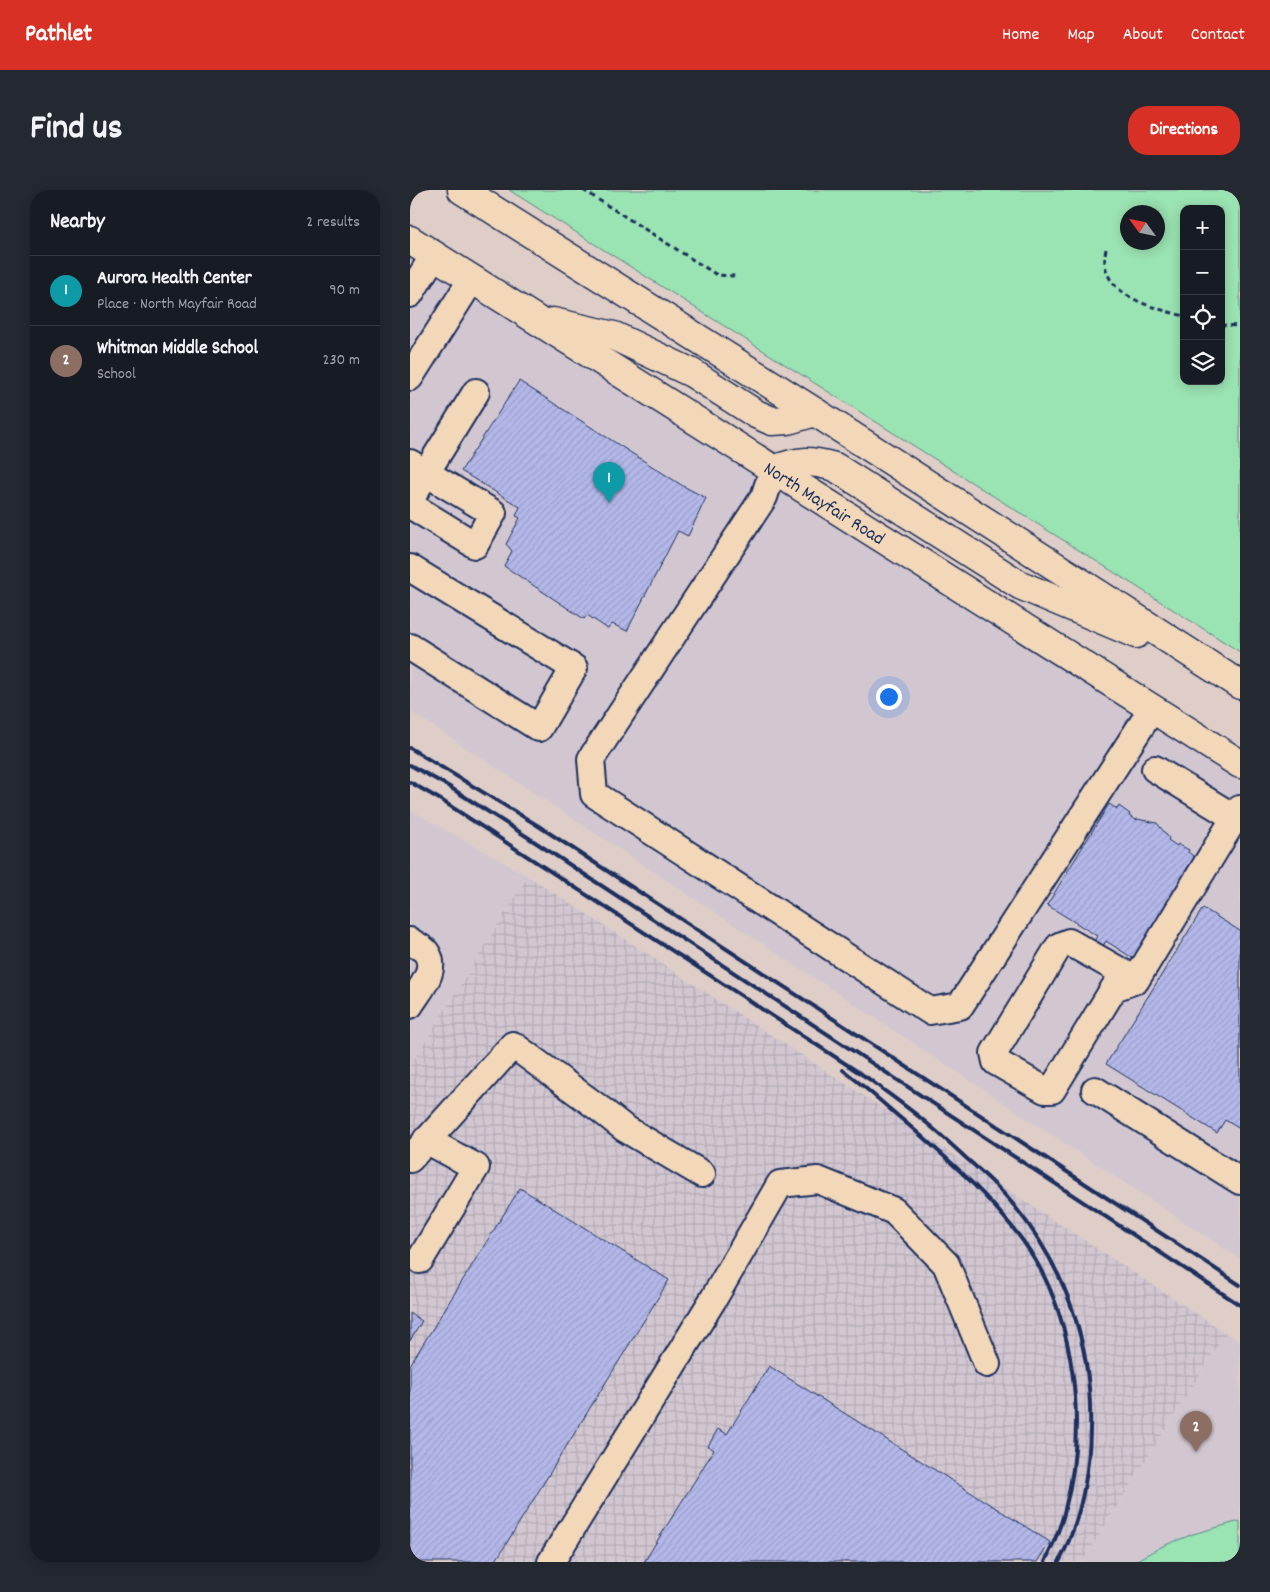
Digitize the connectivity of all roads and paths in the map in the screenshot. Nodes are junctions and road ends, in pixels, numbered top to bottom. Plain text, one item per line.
1 (462, 190) edge
2 (583, 190) edge
3 (410, 240) edge
4 (1106, 250) dead end
5 (434, 255) junction
6 (735, 276) dead end
7 (472, 279) junction
8 (411, 292) edge
9 (1180, 315) edge
10 (532, 317) junction
11 (1225, 325) edge
12 (1240, 326) edge
13 (410, 377) edge
14 (476, 392) dead end
15 (815, 412) junction
16 (418, 468) edge
17 (773, 470) junction
18 (410, 500) edge
19 (410, 505) edge
20 (410, 568) edge
21 (410, 647) edge
22 (1205, 662) junction
23 (1240, 685) edge
24 (1152, 709) junction
25 (1240, 746) edge
26 (1240, 764) edge
27 (1155, 769) dead end
28 (1237, 813) edge
29 (410, 942) edge
30 (1136, 980) junction
31 (410, 1005) edge
32 (1095, 1090) dead end
33 (426, 1140) junction
34 (410, 1159) edge
35 (702, 1174) dead end
36 (1240, 1181) edge
37 (420, 1260) dead end
38 (987, 1364) dead end
39 (551, 1562) edge

1 - 15 main road
2 - 6 path
3 - 5 main road, North Mayfair Road
4 - 9 path
5 - 7 main road, North Mayfair Road
5 - 8 lane
7 - 10 main road, North Mayfair Road
7 - 13 lane
10 - 15 main road
10 - 17 main road, North Mayfair Road
11 - 12 path
14 - 16 lane
15 - 22 main road
16 - 18 lane
16 - 19 lane
17 - 22 main road
17 - 24 main road, North Mayfair Road
17 - 24 lane
20 - 21 lane
22 - 23 main road
24 - 25 main road
24 - 26 main road, North Mayfair Road
27 - 28 lane
28 - 30 lane
29 - 31 lane
30 - 30 lane
32 - 36 lane
33 - 34 lane
33 - 35 lane
33 - 37 lane
38 - 39 lane

